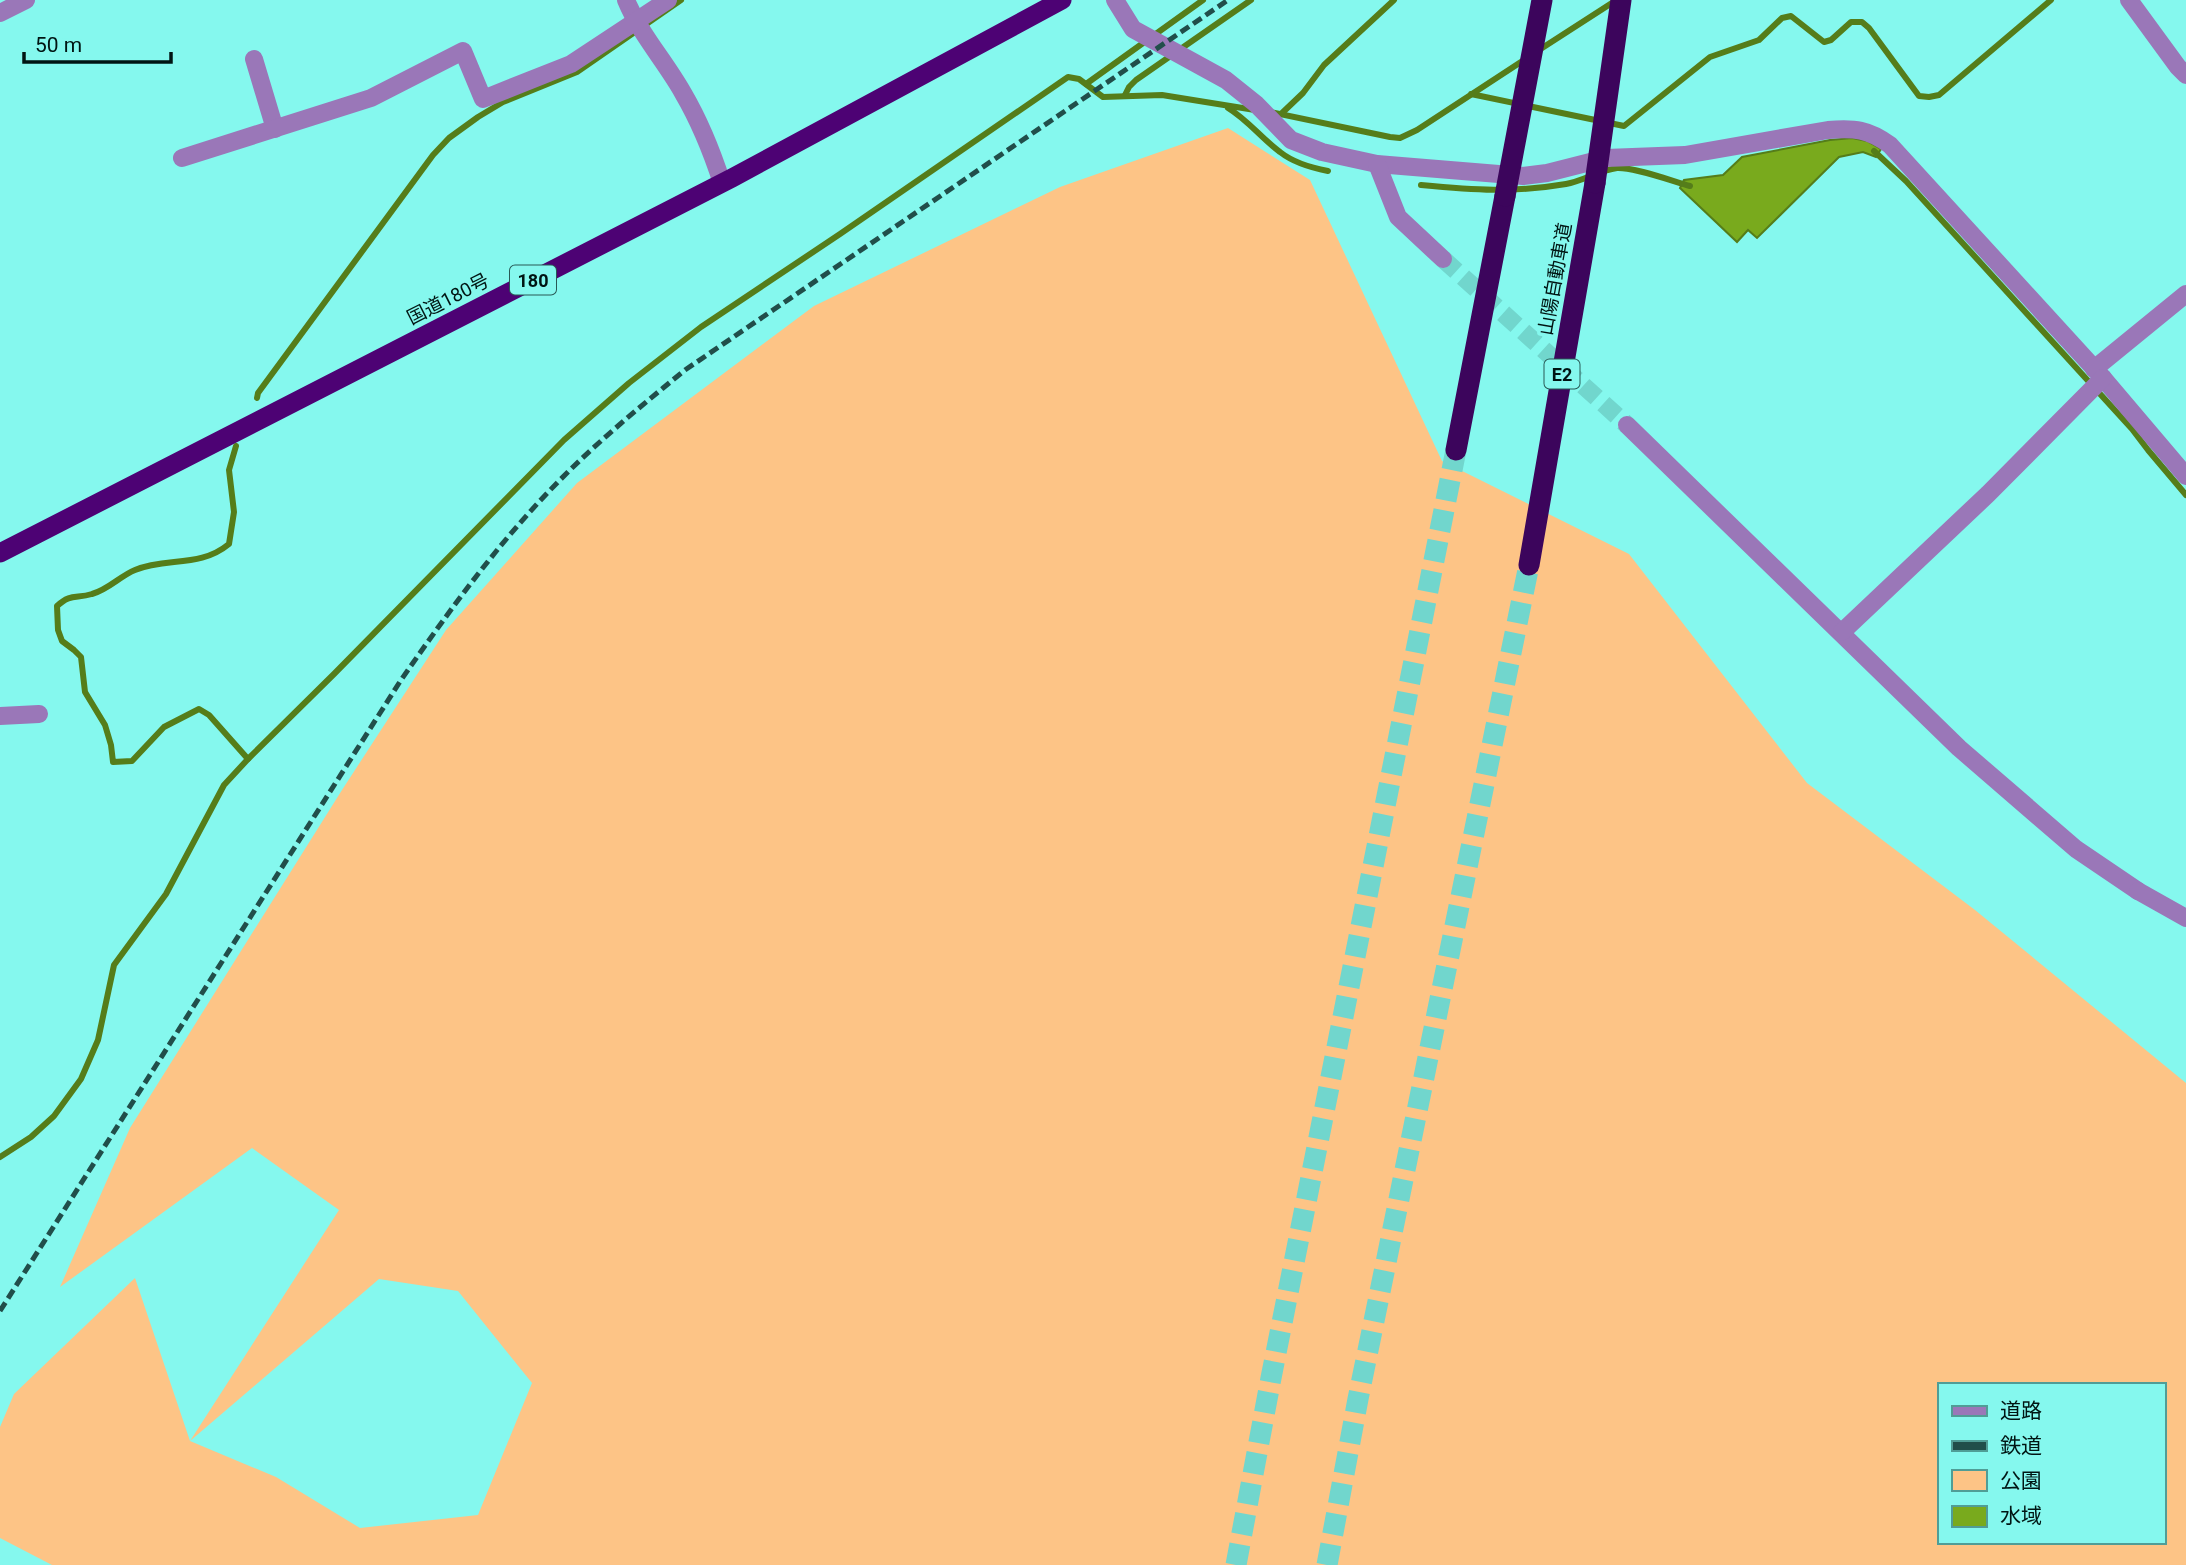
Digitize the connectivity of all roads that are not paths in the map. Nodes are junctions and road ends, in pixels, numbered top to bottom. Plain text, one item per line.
1 (26, 0) edge
2 (626, 0) edge
3 (668, 0) edge
4 (1062, 0) edge
5 (1115, 0) edge
6 (1542, 0) edge
7 (1621, 0) edge
8 (2129, 0) edge
9 (0, 13) edge
10 (639, 27) junction
11 (254, 58) dead end
12 (2186, 75) edge
13 (275, 129) junction
14 (182, 158) dead end
15 (1377, 164) junction
16 (722, 183) junction
17 (1443, 259) tunnel mouth
18 (2186, 294) edge
19 (2095, 381) junction
20 (1628, 425) tunnel mouth
21 (1456, 450) tunnel mouth
22 (2186, 476) edge
23 (0, 553) edge
24 (1529, 565) tunnel mouth
25 (1842, 632) junction
26 (39, 713) dead end
27 (0, 716) edge
28 (2186, 918) edge

1 - 9 street
2 - 10 street
3 - 10 street
4 - 16 highway, 国道180号 / 180
5 - 15 street
6 - 21 highway, bridge
7 - 24 highway, 山陽自動車道 / E2, bridge
8 - 12 street
10 - 13 street
10 - 16 street
11 - 13 street
13 - 14 street
15 - 17 street
15 - 19 street
16 - 23 highway, 国道180号 / 180
18 - 19 street
19 - 22 street
19 - 25 street
20 - 25 street
25 - 28 street
26 - 27 street

